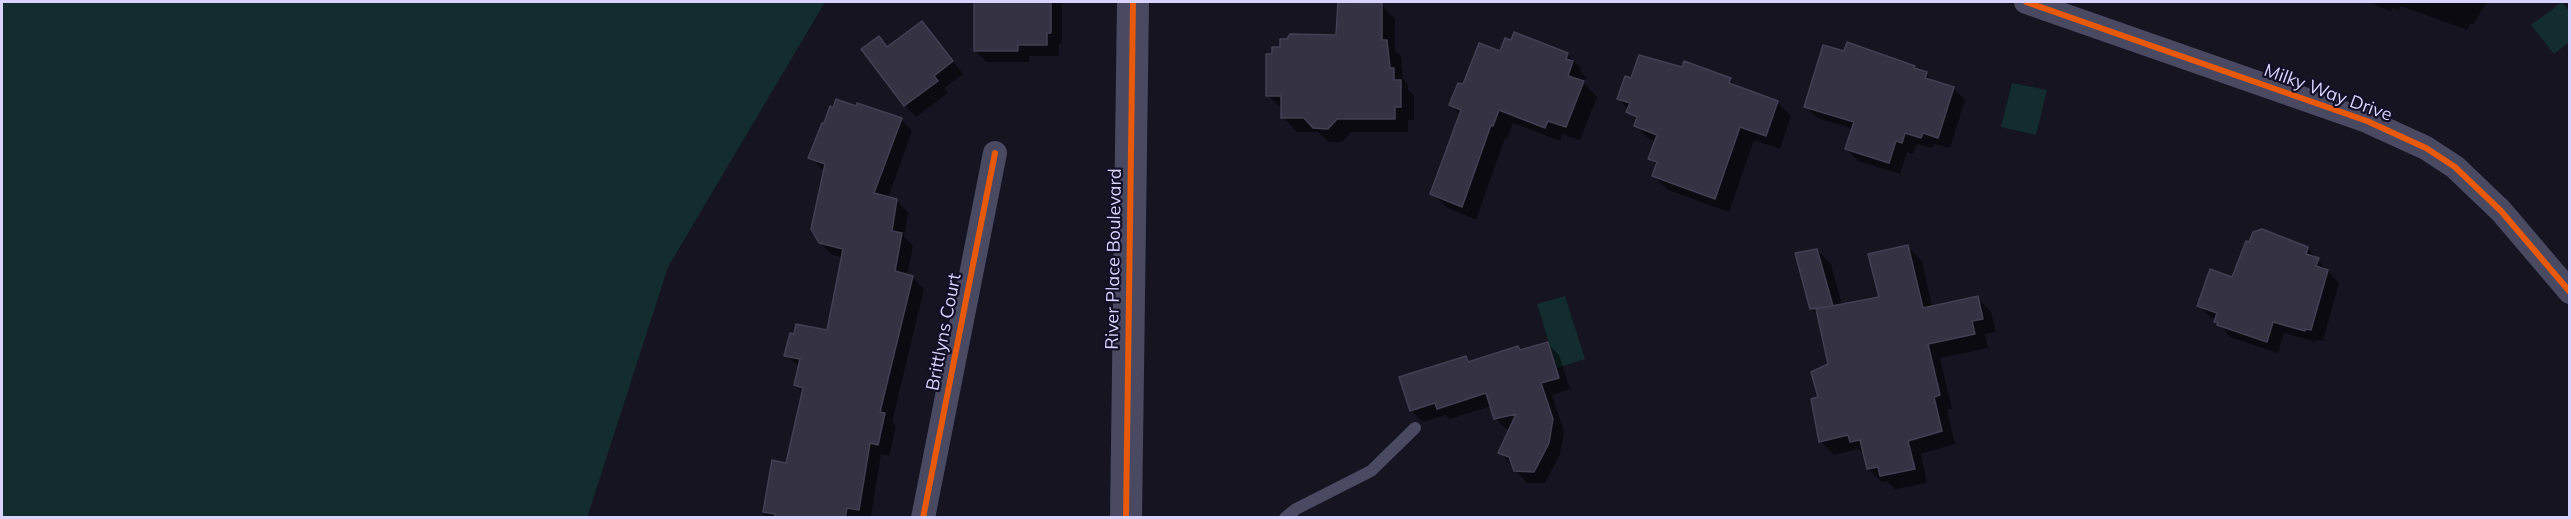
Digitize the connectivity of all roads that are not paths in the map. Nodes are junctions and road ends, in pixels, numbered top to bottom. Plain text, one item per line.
1 (1133, 2) edge
2 (2026, 2) edge
3 (995, 153) dead end
4 (2570, 292) edge
5 (1415, 428) dead end
6 (923, 518) edge
7 (1126, 518) edge
8 (1285, 518) edge

1 - 7 street, River Place Boulevard
2 - 4 street, Milky Way Drive
3 - 6 street, Brittlyns Court
5 - 8 lane

